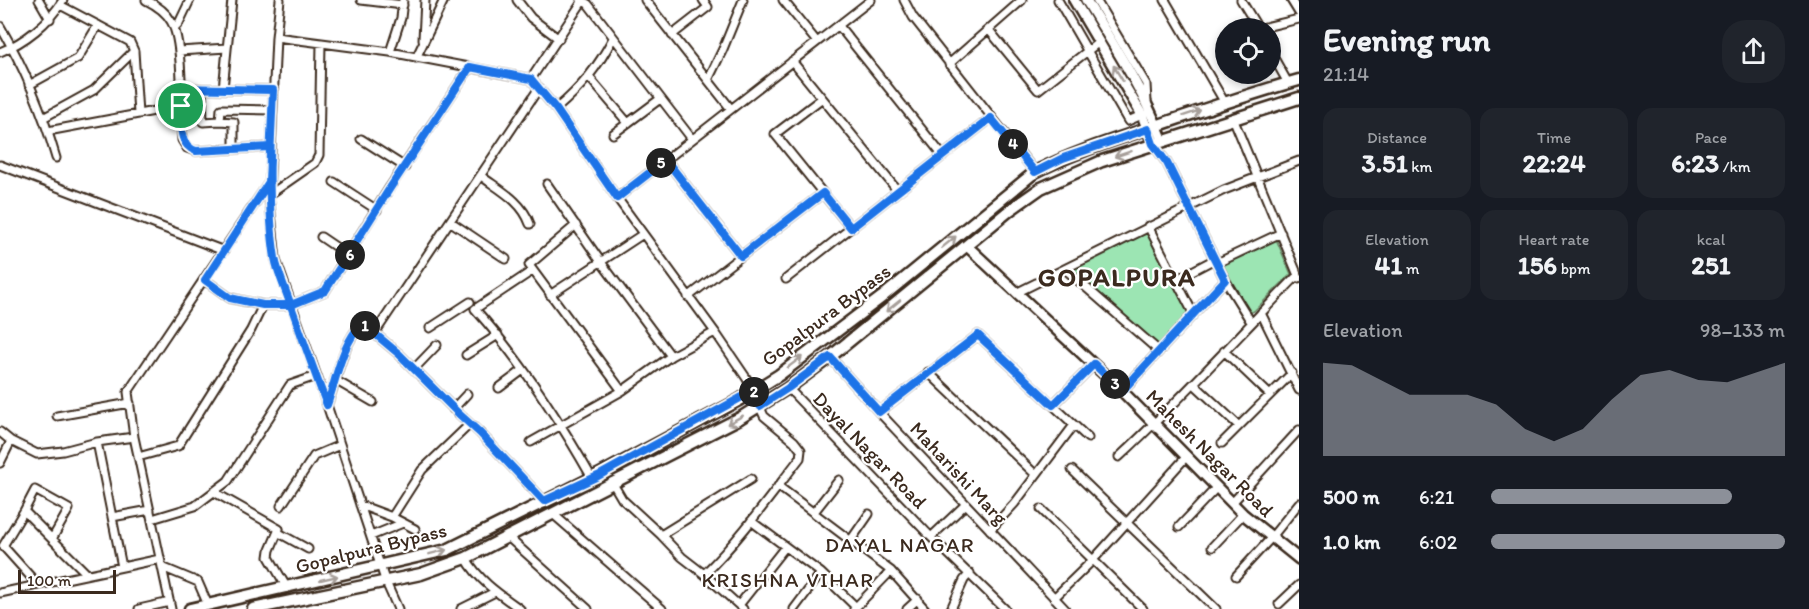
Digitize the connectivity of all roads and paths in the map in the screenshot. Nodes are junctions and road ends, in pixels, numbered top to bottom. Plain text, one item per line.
1 (39, 0) edge
2 (146, 0) edge
3 (190, 0) edge
4 (280, 0) edge
5 (361, 0) edge
6 (425, 0) edge
7 (444, 0) edge
8 (517, 0) edge
9 (645, 0) edge
10 (703, 0) edge
11 (743, 0) edge
12 (871, 0) edge
13 (904, 0) edge
14 (1022, 0) edge
15 (1058, 0) edge
16 (1074, 0) edge
17 (1086, 0) edge
18 (1096, 0) edge
19 (1165, 0) edge
20 (1241, 0) edge
21 (1291, 0) edge
22 (230, 1) edge
23 (582, 1) edge
24 (62, 2) edge
25 (788, 2) edge
26 (403, 3) edge
27 (1299, 13) edge
28 (1253, 18) edge
29 (50, 19) junction
30 (1299, 19) edge
31 (1281, 23) edge
32 (98, 25) junction
33 (0, 26) edge
34 (839, 27) junction
35 (174, 28) junction
36 (989, 30) junction
37 (672, 35) junction
38 (276, 37) junction
39 (613, 38) junction
40 (558, 39) junction
41 (817, 42) junction
42 (1100, 42) junction
43 (321, 43) junction
44 (423, 44) junction
45 (12, 47) junction
46 (227, 48) junction
47 (134, 51) junction
48 (179, 51) junction
49 (1087, 51) junction
50 (0, 52) edge
51 (390, 52) junction
52 (413, 58) junction
53 (792, 61) junction
54 (949, 64) junction
55 (1281, 65) edge
56 (470, 67) junction
57 (589, 77) junction
58 (531, 79) junction
59 (708, 80) junction
60 (1294, 82) edge
61 (29, 85) junction
62 (180, 88) junction
63 (539, 88) junction
64 (202, 89) junction
65 (223, 89) junction
66 (273, 90) junction
67 (1299, 98) edge
68 (660, 99) junction
69 (821, 99) junction
70 (1147, 102) junction
71 (1225, 103) junction
72 (181, 106) junction
73 (556, 109) junction
74 (731, 109) junction
75 (272, 110) junction
76 (138, 114) junction
77 (1142, 115) junction
78 (43, 118) junction
79 (991, 118) junction
80 (1233, 118) junction
81 (220, 122) junction
82 (628, 123) junction
83 (1152, 127) junction
84 (48, 131) junction
85 (613, 134) dead end
86 (361, 139) dead end
87 (692, 140) junction
88 (1158, 142) junction
89 (270, 147) junction
90 (234, 149) junction
91 (943, 156) junction
92 (56, 158) dead end
93 (666, 160) junction
94 (1299, 162) edge
95 (0, 165) edge
96 (405, 166) junction
97 (1035, 172) junction
98 (481, 176) junction
99 (1257, 177) junction
100 (269, 182) junction
101 (334, 182) dead end
102 (547, 184) dead end
103 (897, 190) junction
104 (823, 193) junction
105 (269, 195) junction
106 (617, 198) junction
107 (1188, 207) junction
108 (377, 210) junction
109 (451, 222) junction
110 (530, 224) dead end
111 (576, 225) junction
112 (1148, 226) junction
113 (851, 228) junction
114 (1281, 233) junction
115 (643, 234) junction
116 (321, 237) dead end
117 (967, 246) junction
118 (224, 250) junction
119 (349, 256) junction
120 (741, 256) junction
121 (506, 259) dead end
122 (1216, 261) junction
123 (601, 262) junction
124 (1065, 269) junction
125 (532, 271) junction
126 (1298, 276) edge
127 (786, 279) dead end
128 (205, 280) junction
129 (1175, 280) junction
130 (1225, 280) junction
131 (1016, 293) junction
132 (550, 295) junction
133 (688, 297) junction
134 (263, 305) junction
135 (291, 305) junction
136 (475, 309) junction
137 (1193, 313) junction
138 (1261, 313) junction
139 (1251, 322) junction
140 (430, 328) dead end
141 (715, 332) junction
142 (375, 333) junction
143 (498, 335) junction
144 (437, 345) dead end
145 (1159, 351) junction
146 (1224, 351) junction
147 (466, 355) dead end
148 (671, 356) junction
149 (830, 357) junction
150 (1094, 364) junction
151 (414, 369) junction
152 (524, 370) junction
153 (928, 372) junction
154 (1292, 373) junction
155 (316, 376) junction
156 (335, 380) junction
157 (1194, 384) junction
158 (499, 388) dead end
159 (788, 388) junction
160 (1299, 390) edge
161 (622, 391) junction
162 (753, 391) junction
163 (1122, 391) junction
164 (467, 394) dead end
165 (1270, 395) junction
166 (373, 402) dead end
167 (130, 403) junction
168 (327, 405) junction
169 (1053, 405) junction
170 (760, 406) junction
171 (453, 409) junction
172 (879, 412) junction
173 (57, 416) dead end
174 (470, 424) junction
175 (562, 424) junction
176 (1155, 424) junction
177 (1074, 425) junction
178 (1239, 426) junction
179 (1299, 430) edge
180 (0, 432) edge
181 (134, 438) junction
182 (1088, 438) dead end
183 (11, 441) junction
184 (97, 442) junction
185 (531, 442) dead end
186 (1222, 443) dead end
187 (340, 445) junction
188 (1187, 456) junction
189 (138, 457) junction
190 (1119, 457) dead end
191 (0, 463) edge
192 (1072, 470) dead end
193 (1035, 474) junction
194 (592, 478) junction
195 (751, 479) dead end
196 (839, 480) dead end
197 (612, 482) junction
198 (778, 486) junction
199 (1217, 487) junction
200 (214, 492) junction
201 (544, 501) junction
202 (1232, 503) junction
203 (1299, 503) edge
204 (966, 504) junction
205 (360, 505) junction
206 (281, 506) dead end
207 (1041, 509) dead end
208 (150, 510) junction
209 (24, 511) junction
210 (814, 512) junction
211 (553, 514) junction
212 (869, 514) dead end
213 (1243, 514) junction
214 (112, 517) junction
215 (392, 517) junction
216 (152, 519) junction
217 (751, 521) junction
218 (403, 523) junction
219 (1126, 523) junction
220 (1179, 527) dead end
221 (415, 529) dead end
222 (990, 530) junction
223 (279, 532) junction
224 (661, 535) junction
225 (371, 536) junction
226 (931, 537) junction
227 (508, 538) junction
228 (1271, 538) junction
229 (52, 539) junction
230 (851, 540) junction
231 (2, 544) edge
232 (785, 547) junction
233 (1212, 547) dead end
234 (308, 549) dead end
235 (466, 558) junction
236 (160, 559) junction
237 (1299, 559) edge
238 (1093, 560) junction
239 (381, 566) junction
240 (122, 567) junction
241 (162, 567) junction
242 (891, 571) junction
243 (820, 573) junction
244 (970, 573) junction
245 (87, 574) junction
246 (705, 574) junction
247 (1236, 576) dead end
248 (385, 580) junction
249 (38, 585) junction
250 (1299, 585) edge
251 (287, 588) junction
252 (495, 592) junction
253 (0, 593) edge
254 (1054, 598) junction
255 (918, 599) junction
256 (1279, 604) dead end
257 (170, 605) edge
258 (208, 605) junction
259 (741, 607) edge
260 (855, 608) edge
261 (139, 609) edge
262 (190, 609) edge
263 (253, 609) edge
264 (398, 609) edge
265 (461, 609) edge
266 (520, 609) edge
267 (588, 609) edge
268 (662, 609) edge
269 (794, 609) edge
270 (907, 609) edge
271 (925, 609) edge
272 (951, 609) edge
273 (1005, 609) edge
274 (1065, 609) edge
275 (1143, 609) edge
276 (1216, 609) edge

1 - 29 street
2 - 35 street
3 - 35 street
4 - 38 street
5 - 26 street
6 - 44 street
7 - 44 street
8 - 40 street
9 - 37 street
10 - 37 street
11 - 59 street
12 - 34 street
13 - 54 street
14 - 36 street
15 - 49 street
16 - 42 street
17 - 70 street
18 - 70 street
19 - 71 street
20 - 28 street
21 - 27 street
22 - 46 street
23 - 39 street
23 - 40 street
24 - 29 street
24 - 32 street
25 - 41 street
26 - 51 street
29 - 45 street
30 - 31 street
32 - 47 street
32 - 61 street
33 - 45 street
34 - 41 street
34 - 91 street
35 - 48 street
36 - 49 street
36 - 54 street
37 - 59 street
38 - 43 street
38 - 66 street
39 - 57 street
39 - 68 street
40 - 58 street
41 - 53 street
42 - 49 street
77 -> 42 street
43 - 51 street
43 - 105 street
44 - 52 street
45 - 50 street
45 - 61 street
46 - 48 street
46 - 65 street
47 - 76 street
47 - 78 street
48 - 62 street
49 - 77 street
51 - 52 street
52 - 56 street
53 - 69 street
53 - 74 street
54 - 79 street
55 - 60 street
56 - 58 street
56 - 96 street
57 - 73 street
57 - 82 street
58 - 63 street
59 - 74 street
60 - 71 main road, Gopalpura Bypass
61 - 78 street
62 - 64 street
62 - 72 street
63 - 73 street
63 - 98 street
64 - 65 street
64 - 81 street
65 - 66 street
66 - 75 street
67 - 80 main road, Gopalpura Bypass
68 - 82 street
68 - 87 street
69 - 103 street
69 - 104 street
70 - 83 street
83 -> 71 main road, Gopalpura Bypass
72 - 76 street
72 - 90 street
73 - 106 street
74 - 87 street
75 - 81 street
75 - 89 street
76 - 84 street
77 - 83 street
78 - 84 street
79 - 91 street
79 - 97 street
80 - 88 main road, Gopalpura Bypass
80 - 99 street
81 - 90 street
82 - 85 street
83 - 88 street
83 - 97 main road, Gopalpura Bypass
84 - 92 street
86 - 96 street
87 - 93 street
88 - 107 street
88 -> 117 main road, Gopalpura Bypass
89 - 90 street
89 - 100 street
91 - 103 street
93 - 106 street
93 - 120 street
94 - 99 street
95 - 118 street
96 - 108 street
162 -> 97 main road, Gopalpura Bypass
98 - 109 street
98 - 110 street
99 - 107 street
99 - 114 street
100 - 105 street
100 - 118 street
101 - 108 street
102 - 111 street
103 - 113 street
104 - 113 street
104 - 120 street
105 - 135 street
106 - 115 street
107 - 112 street
107 - 122 street
108 - 119 street
109 - 121 street
109 - 142 street
111 - 123 street
111 - 125 street
112 - 124 street
112 - 129 street
113 - 127 street
114 - 122 street
114 - 126 street
115 - 123 street
115 - 133 street
116 - 119 street
117 - 131 street, Mahesh Nagar Road
117 -> 149 main road, Gopalpura Bypass
118 - 128 street
119 - 135 street
120 - 133 street
122 - 129 street
122 - 130 street
123 - 132 street
123 - 148 street
124 - 131 street
124 - 145 street
125 - 132 street
125 - 136 street
126 - 138 street
128 - 134 street
128 - 167 street
129 - 137 street
130 - 137 street
130 - 139 street
131 - 150 street, Mahesh Nagar Road
132 - 161 street
133 - 141 street
134 - 135 street
134 - 189 street
135 - 155 street
136 - 140 street
136 - 143 street
137 - 145 street
138 - 139 street
138 - 154 street
139 - 146 street
141 - 148 street
141 - 162 street
142 - 151 street
142 - 156 street
143 - 147 street
143 - 152 street
144 - 151 street
145 - 163 street
146 - 157 street
146 - 165 street
148 - 161 street
149 - 159 main road, Gopalpura Bypass
149 - 172 street, Maharishi Marg
150 - 163 street, Mahesh Nagar Road
150 - 169 street
151 - 171 street
152 - 158 street
152 - 175 street
153 - 169 street
153 - 172 street
153 - 193 street
154 - 160 street
154 - 165 street
155 - 168 street
155 - 200 street
156 - 166 street
156 - 168 street
157 - 176 street
157 - 178 street
159 - 170 main road, Gopalpura Bypass
159 - 226 street, Dayal Nagar Road
161 - 175 street
162 - 170 street
162 - 194 main road, Gopalpura Bypass
163 - 176 street, Mahesh Nagar Road
164 - 171 street
165 - 178 street
167 - 173 street
167 - 181 street
168 - 187 street
169 - 177 street
170 -> 197 main road, Gopalpura Bypass
170 - 198 street
171 - 174 street
172 - 204 street, Maharishi Marg
174 - 201 street
174 - 215 street
175 - 185 street
175 - 194 street
176 - 188 street, Mahesh Nagar Road
176 - 190 street
177 - 182 street
177 - 193 street
178 - 186 street
179 - 202 street
180 - 183 street
181 - 184 street
181 - 189 street
183 - 184 street
183 - 191 street
184 - 214 street
187 - 205 street
187 - 206 street
188 - 199 street, Mahesh Nagar Road
188 - 219 street
189 - 208 street
192 - 219 street
193 - 222 street
194 - 201 main road, Gopalpura Bypass
195 - 224 street
196 - 210 street
197 - 211 main road, Gopalpura Bypass
197 - 224 street
198 - 210 street
198 - 217 street
199 - 202 street, Mahesh Nagar Road
199 - 220 street
200 - 216 street
200 - 223 street
239 -> 201 main road, Gopalpura Bypass
202 - 213 street, Mahesh Nagar Road
203 - 228 street
204 - 222 street, Maharishi Marg
204 - 226 street
205 - 215 street
205 - 225 street
207 - 238 street
208 - 214 street
208 - 216 street
209 - 229 street
209 - 229 street
209 - 231 street
210 - 230 street
211 - 227 main road, Gopalpura Bypass
211 - 268 street
212 - 230 street
213 - 228 street, Mahesh Nagar Road
213 - 233 street
214 - 240 street
215 - 218 street
216 - 236 street
217 - 232 street
217 - 246 street
218 - 221 street
218 - 225 street
219 - 238 street
219 - 276 street
222 - 254 street, Maharishi Marg
223 - 234 street
223 - 251 street
224 - 246 street
225 - 239 street
226 - 244 street, Dayal Nagar Road
227 - 235 main road, Gopalpura Bypass
227 - 267 street
228 - 237 street, Mahesh Nagar Road
228 - 247 street
229 - 245 street
230 - 242 street
231 - 249 street
232 - 243 street
232 - 259 street
235 - 248 main road, Gopalpura Bypass
235 - 252 street
236 - 240 street
236 - 241 street
238 - 254 street
238 - 275 street
239 - 248 street
251 -> 239 main road, Gopalpura Bypass
240 - 245 street
241 - 257 street
241 - 258 street
242 - 255 street
242 - 260 street
243 - 260 street
243 - 269 street
244 - 272 street
244 - 273 street, Dayal Nagar Road
245 - 249 street
246 - 259 street
248 - 263 main road, Gopalpura Bypass
248 - 264 street
249 - 253 street
250 - 256 street
251 - 258 main road, Gopalpura Bypass
252 - 265 street
252 - 266 street
254 - 274 street, Maharishi Marg
255 - 270 street
255 - 271 street
257 - 261 street
258 - 262 main road, Gopalpura Bypass

